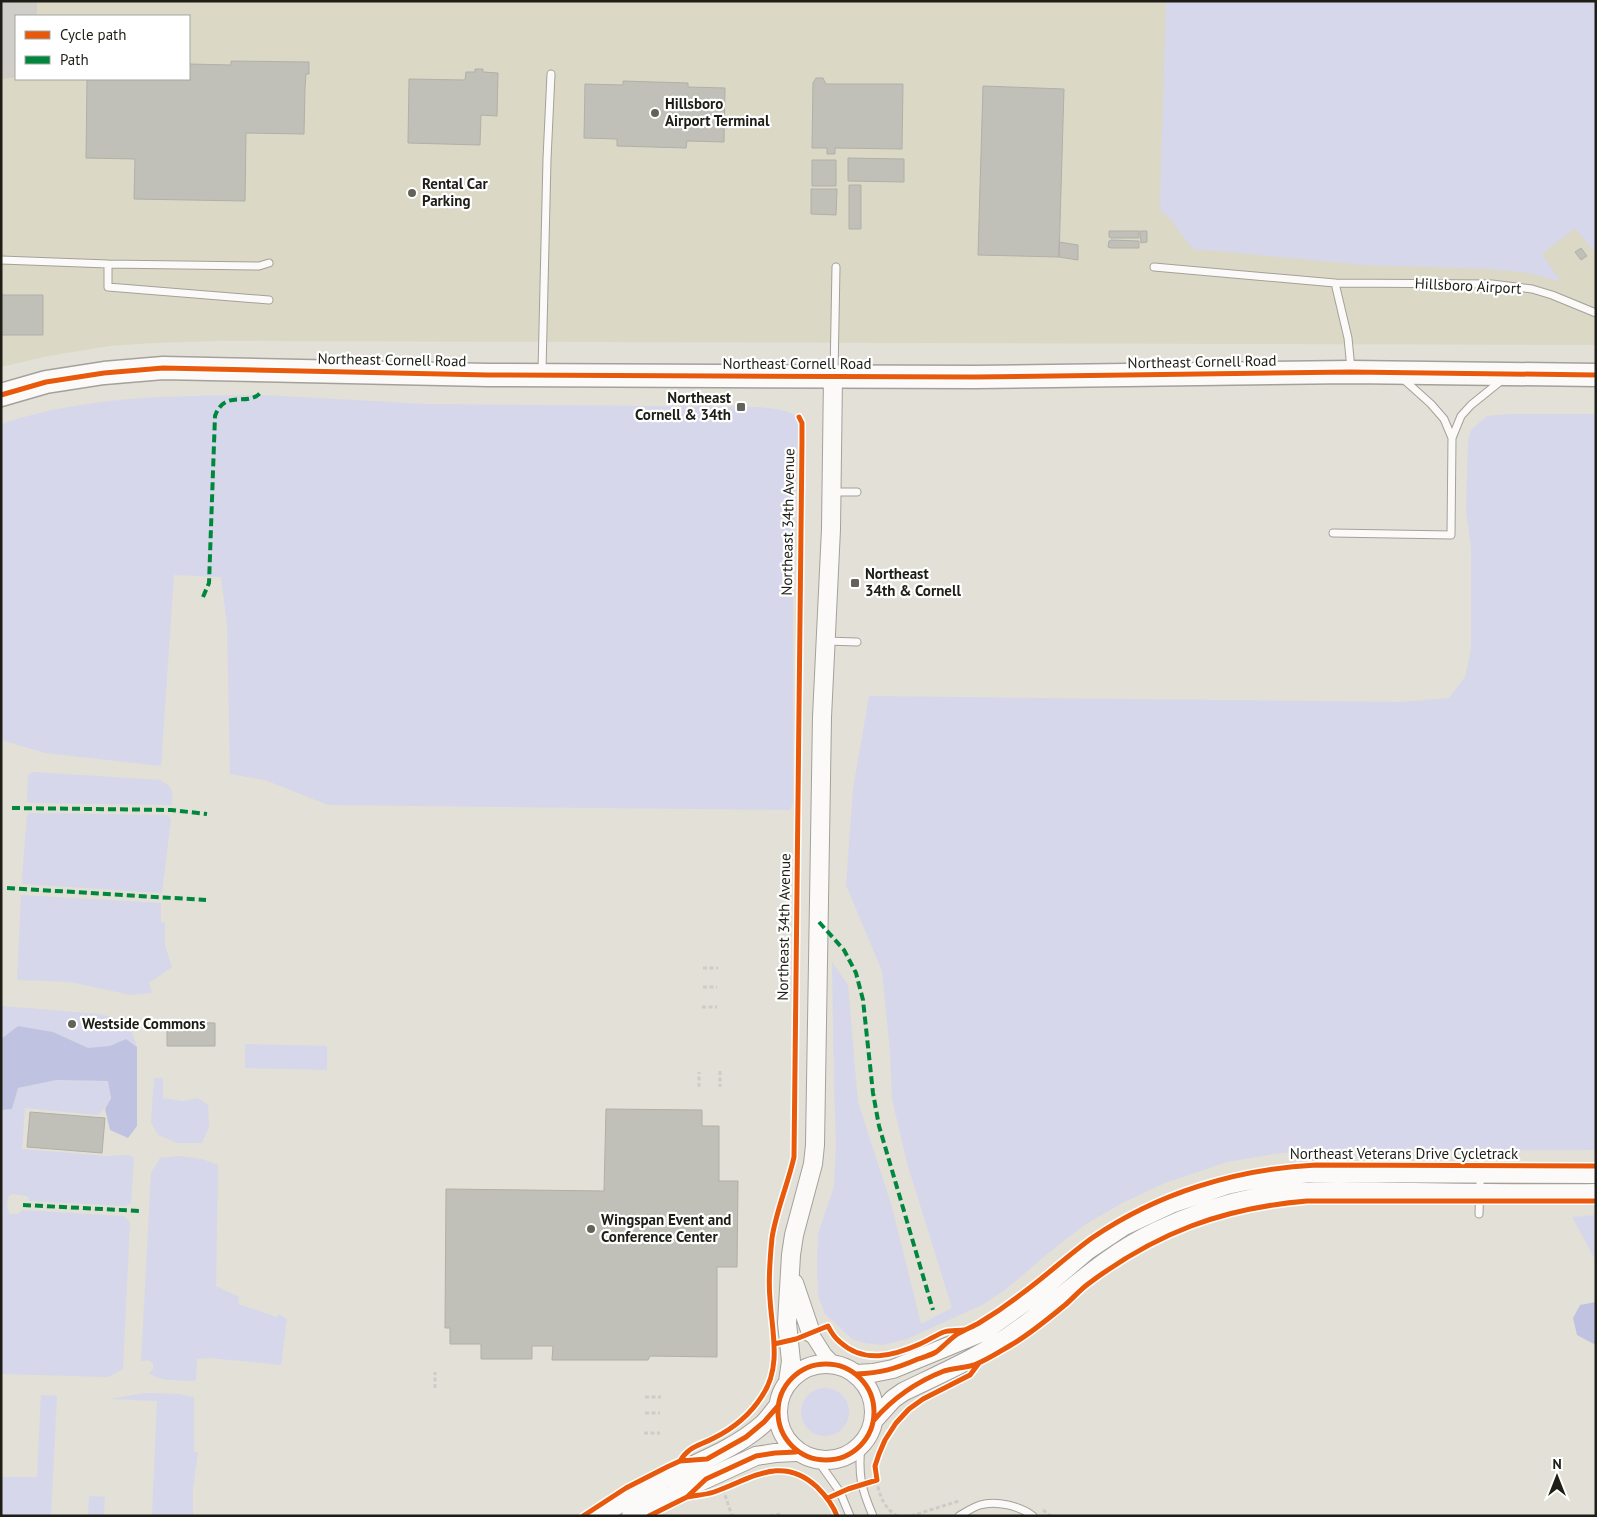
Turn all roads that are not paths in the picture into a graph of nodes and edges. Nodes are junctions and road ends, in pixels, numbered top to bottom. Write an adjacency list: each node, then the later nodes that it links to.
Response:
1 (551, 74): 13 (lane)
2 (1, 260): 4 (lane)
3 (269, 263): 4 (lane)
4 (108, 264): 8 (lane)
5 (836, 267): 15 (lane)
6 (1154, 268): 7 (lane, Hillsboro Airport)
7 (1335, 284): 9 (lane, Hillsboro Airport); 10 (lane)
8 (269, 300)
9 (1596, 313)
10 (1351, 372): 11 (highway, Northeast Cornell Road); 15 (highway, Northeast Cornell Road)
11 (1396, 373): 12 (highway, Northeast Cornell Road); 17 (lane)
12 (1510, 374): 14 (highway, Northeast Cornell Road); 17 (lane)
13 (542, 375): 15 (highway, Northeast Cornell Road); 16 (highway, Northeast Cornell Road)
14 (1596, 375)
15 (834, 377): 18 (street)
16 (1, 395)
17 (1452, 438): 20 (lane)
18 (832, 492): 19 (lane); 21 (street)
19 (857, 492)
20 (1333, 533)
21 (825, 641): 22 (lane); 29 (street)
22 (857, 642)
23 (1481, 1155): 24 (lane)
24 (1480, 1174): 25 (street); 26 (lane); 32 (street)
25 (1596, 1174)
26 (1480, 1193): 27 (street); 28 (lane); 35 (street)
27 (1596, 1193)
28 (1479, 1214)
29 (791, 1273): 30 (street); 33 (street)
30 (811, 1333): 31 (street)
31 (835, 1364): 32 (street); 33 (street)
32 (856, 1374): 35 (street)
33 (788, 1382): 34 (street)
34 (778, 1406): 37 (street); 39 (street)
35 (874, 1420): 36 (street)
36 (862, 1444): 38 (street); 42 (lane)
37 (796, 1452): 38 (street); 40 (street)
38 (818, 1460): 41 (lane)
39 (600, 1516)
40 (631, 1516)
41 (850, 1516)
42 (873, 1516)
43 (959, 1516): 44 (lane)
44 (1033, 1516)

